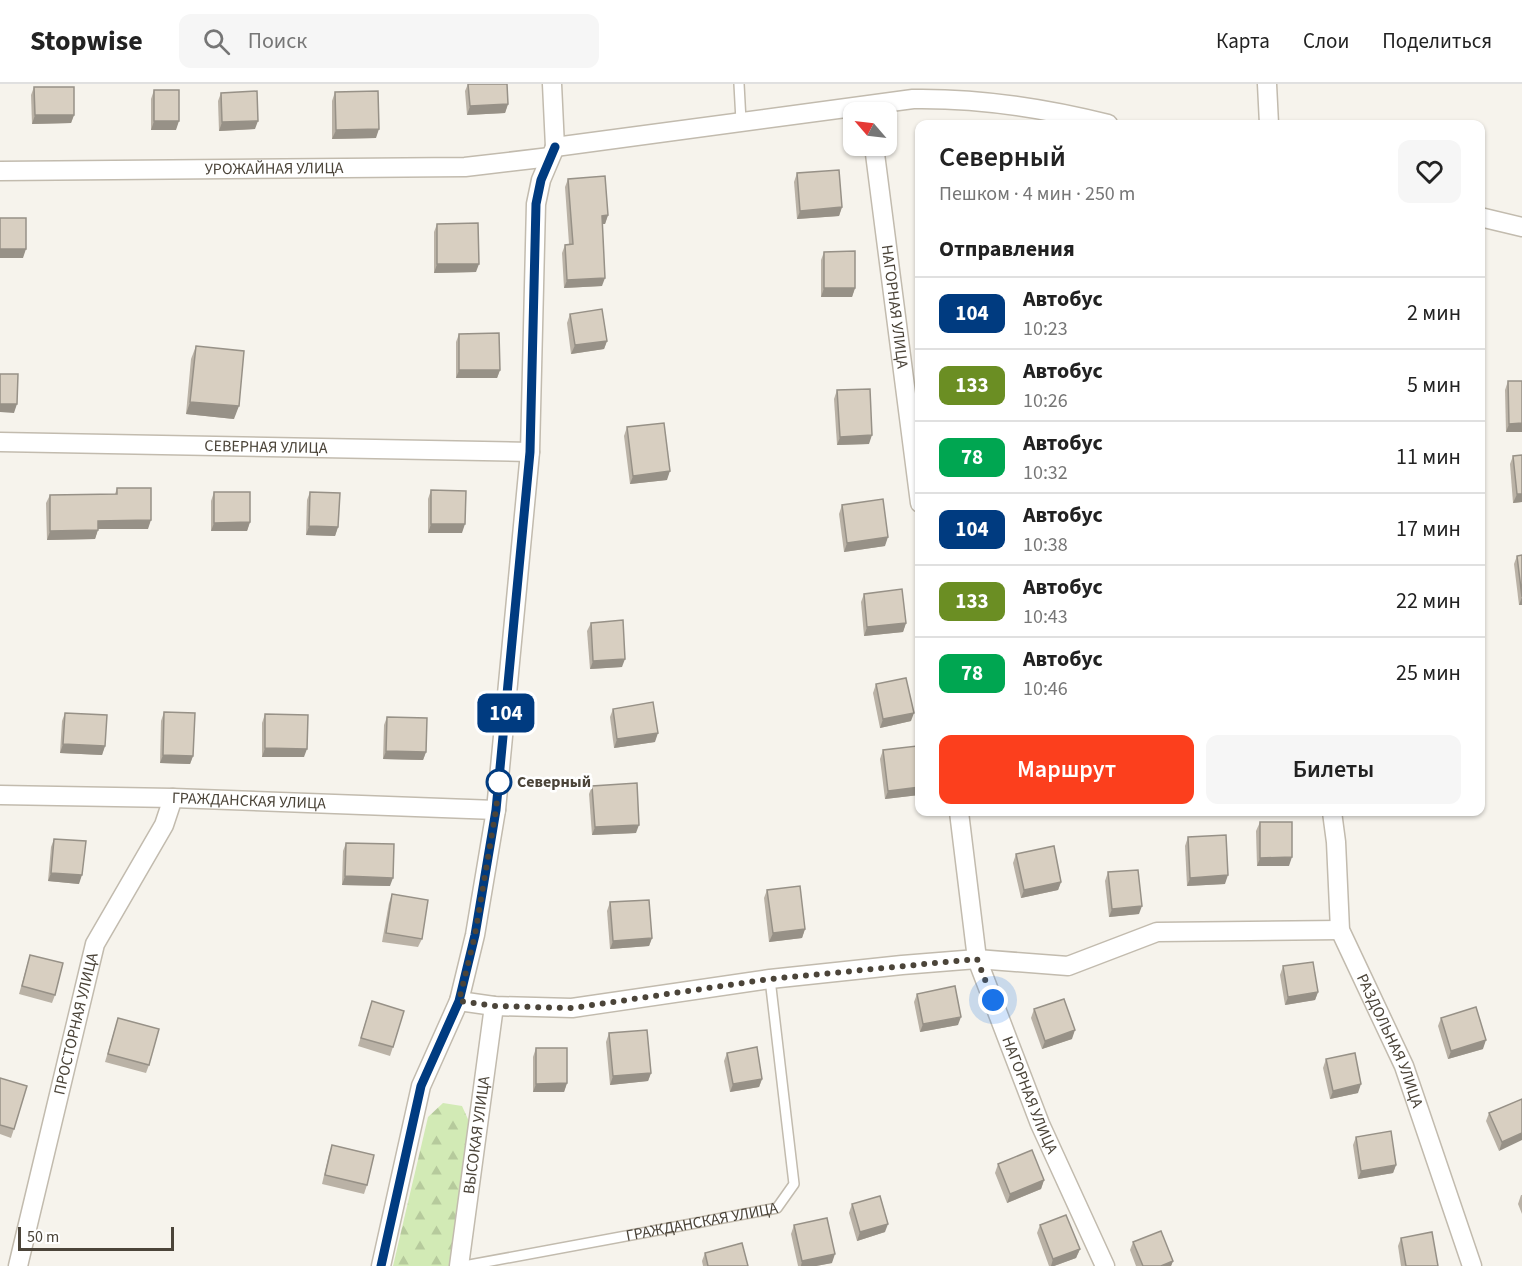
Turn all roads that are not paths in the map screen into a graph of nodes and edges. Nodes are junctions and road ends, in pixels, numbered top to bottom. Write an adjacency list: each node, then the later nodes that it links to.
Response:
1 (552, 84): 9 (street)
2 (739, 84): 8 (lane)
3 (1267, 84): 7 (street)
4 (897, 103): 6 (street, УРОЖАЙНАЯ УЛИЦА)
5 (843, 111): 8 (street, УРОЖАЙНАЯ УЛИЦА)
6 (1088, 120)
7 (1269, 120)
8 (741, 121): 9 (street, УРОЖАЙНАЯ УЛИЦА)
9 (552, 152): 11 (street, УРОЖАЙНАЯ УЛИЦА); 15 (street)
10 (875, 156): 16 (street, НАГОРНАЯ УЛИЦА)
11 (0, 171)
12 (1485, 218): 13 (street)
13 (1522, 226)
14 (0, 442): 15 (street, СЕВЕРНАЯ УЛИЦА)
15 (530, 452): 19 (street)
16 (915, 464)
17 (0, 795): 18 (street, ГРАЖДАНСКАЯ УЛИЦА)
18 (173, 798): 19 (street, ГРАЖДАНСКАЯ УЛИЦА); 27 (street, ПРОСТОРНАЯ УЛИЦА)
19 (496, 810): 25 (street)
20 (959, 816): 23 (street, НАГОРНАЯ УЛИЦА)
21 (1333, 816): 22 (street, РАЗДОЛЬНАЯ УЛИЦА)
22 (1340, 930): 23 (street); 32 (street, РАЗДОЛЬНАЯ УЛИЦА)
23 (977, 959): 24 (street); 31 (street, НАГОРНАЯ УЛИЦА)
24 (770, 979): 26 (street); 30 (lane, ГРАЖДАНСКАЯ УЛИЦА)
25 (459, 1001): 26 (street); 28 (street)
26 (494, 1006): 29 (street, ВЫСОКАЯ УЛИЦА)
27 (18, 1266)
28 (381, 1266)
29 (459, 1266)
30 (464, 1266)
31 (1105, 1266)
32 (1472, 1266)

